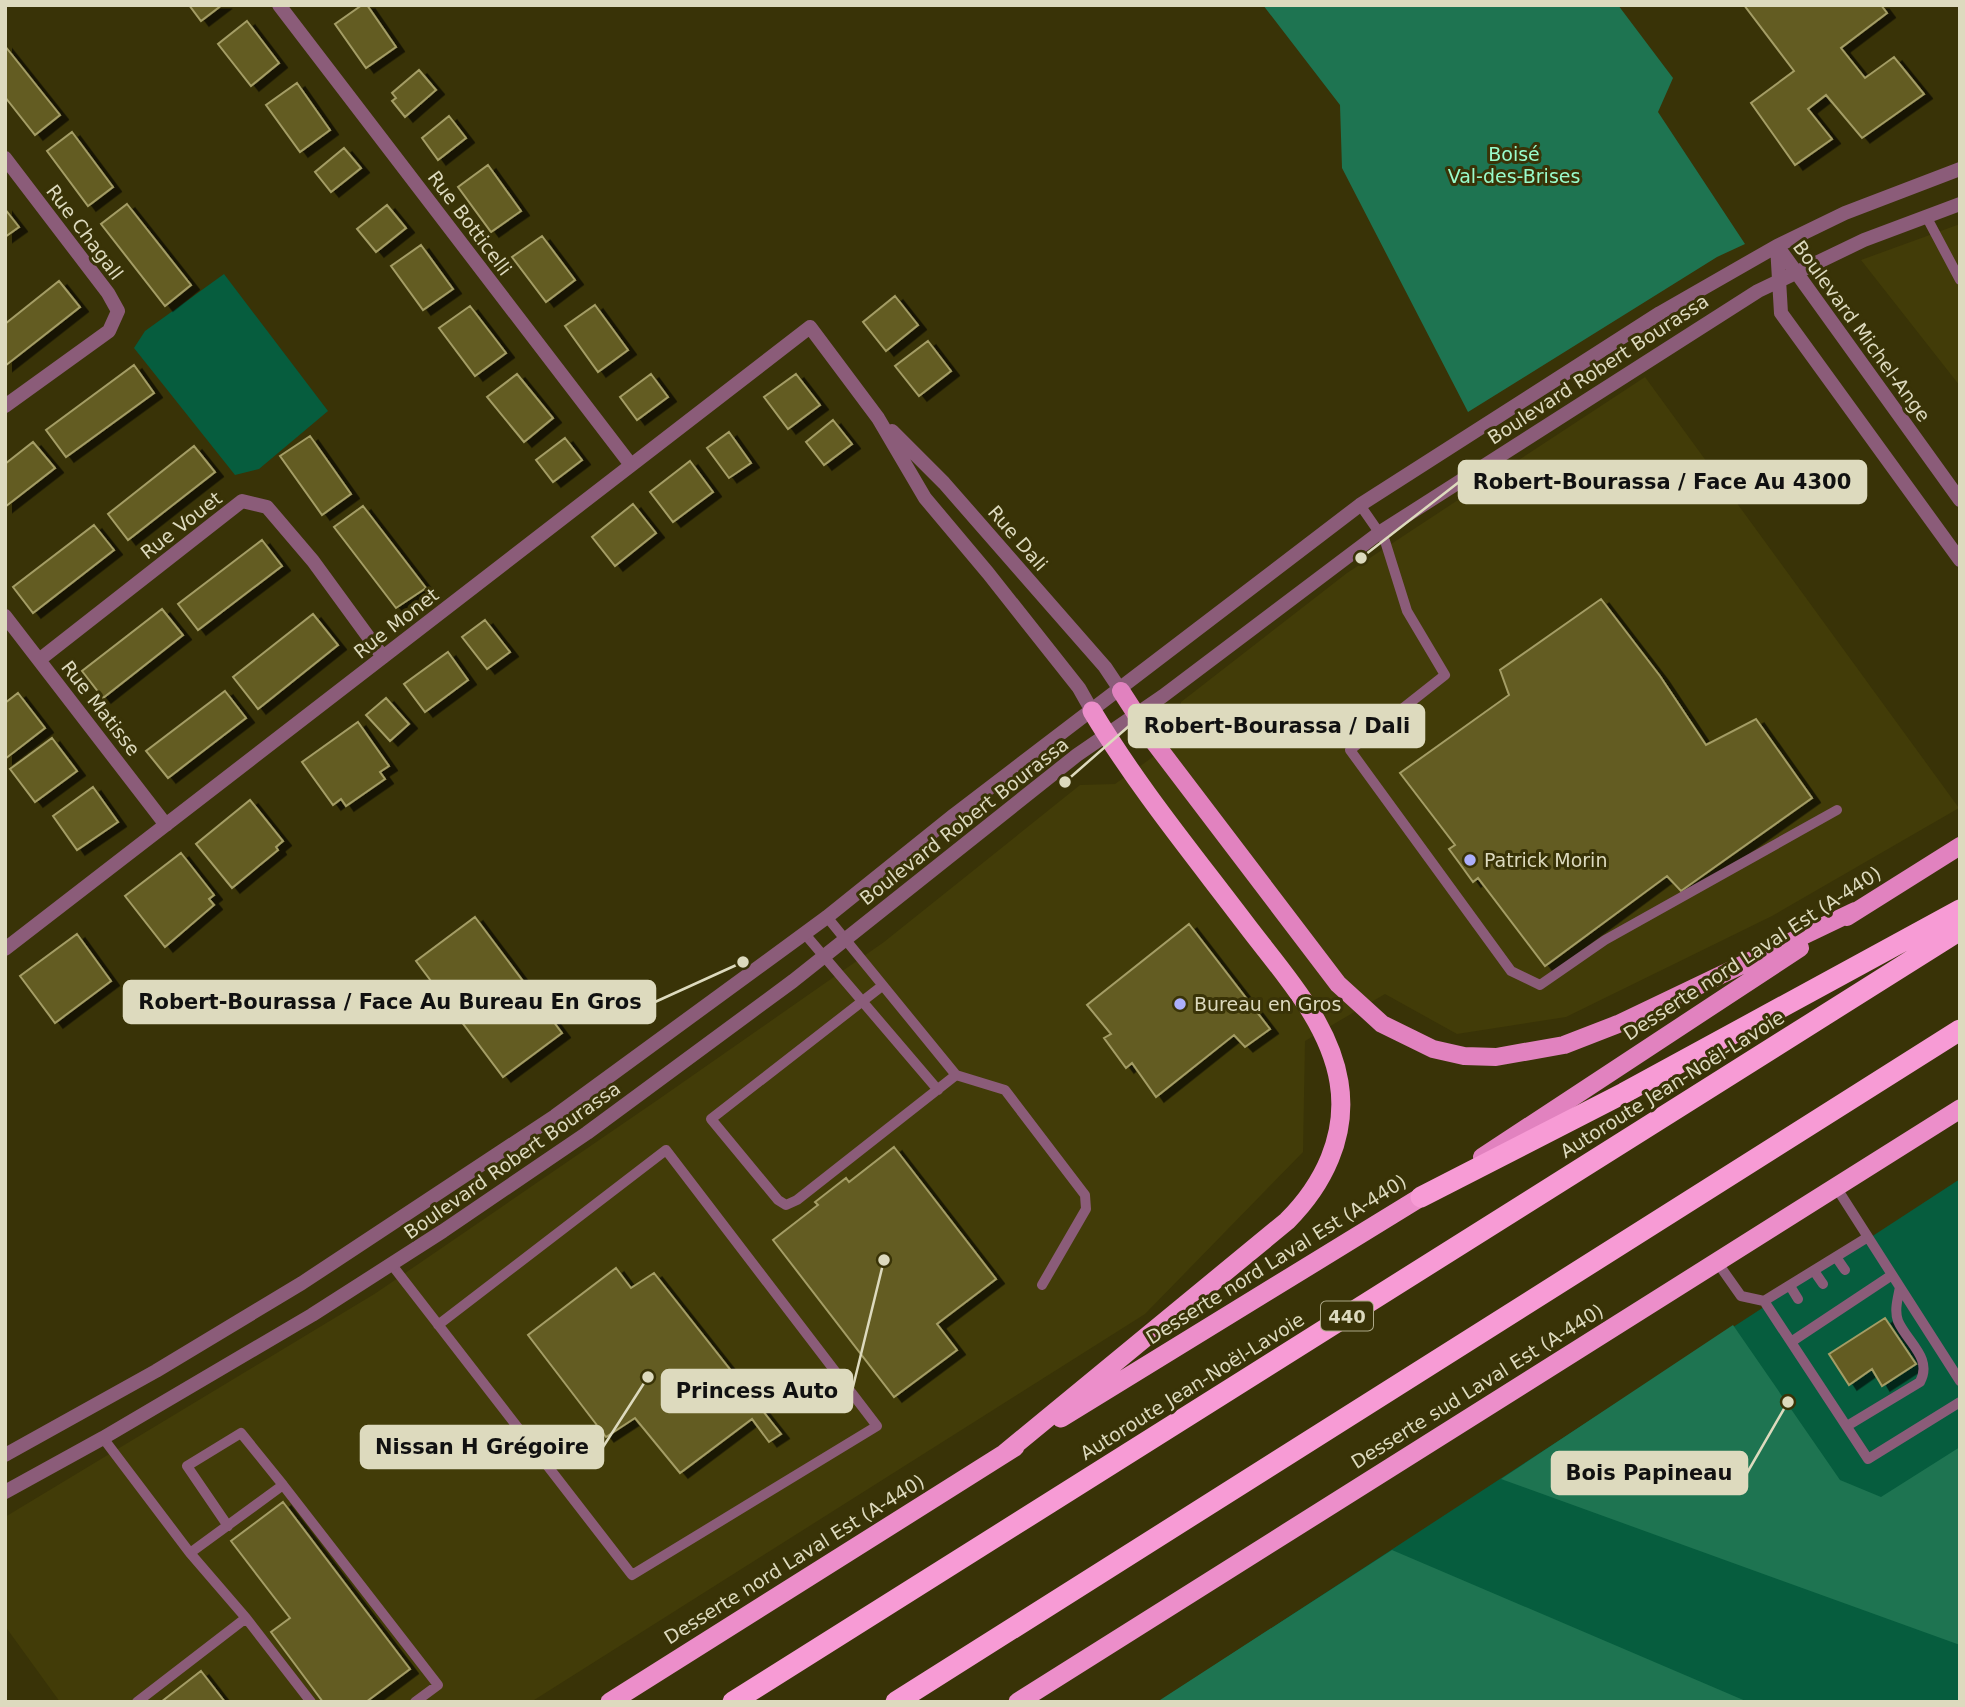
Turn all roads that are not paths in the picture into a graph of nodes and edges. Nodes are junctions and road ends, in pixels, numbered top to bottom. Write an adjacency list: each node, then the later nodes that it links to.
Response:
1 (279, 5): 13 (street, Rue Botticelli)
2 (5, 158): 11 (street, Rue Chagall)
3 (1960, 169): 6 (street, Boulevard Robert Bourassa)
4 (1960, 204): 5 (street, Boulevard Robert Bourassa)
5 (1926, 216): 7 (street, Boulevard Robert Bourassa); 9 (lane)
6 (1777, 246): 7 (street, Boulevard Michel-Ange); 8 (street, Boulevard Michel-Ange); 15 (street, Boulevard Robert Bourassa)
7 (1795, 271): 8 (street, Boulevard Robert Bourassa); 14 (street, Boulevard Michel-Ange)
8 (1779, 279): 16 (street, Boulevard Robert Bourassa); 17 (street, Boulevard Michel-Ange)
9 (1960, 280)
10 (810, 327): 12 (street, Rue Dali); 13 (street, Rue Monet)
11 (5, 406)
12 (878, 418): 21 (street, Rue Dali); 22 (street, Rue Dali)
13 (631, 465): 19 (street, Rue Monet)
14 (1960, 500)
15 (1360, 505): 16 (lane); 21 (street, Boulevard Robert Bourassa)
16 (1379, 533): 23 (street, Boulevard Robert Bourassa); 25 (lane)
17 (1960, 560)
18 (5, 616): 20 (street, Rue Matisse)
19 (383, 657): 20 (street, Rue Vouet); 26 (street, Rue Monet)
20 (39, 660): 26 (street, Rue Matisse)
21 (1121, 691): 22 (street, Boulevard Robert Bourassa); 23 (main road)
22 (1092, 711): 24 (highway); 30 (street, Boulevard Robert Bourassa)
23 (1136, 714): 24 (street, Boulevard Robert Bourassa); 29 (main road)
24 (1107, 734): 33 (street, Boulevard Robert Bourassa); 69 (highway)
25 (1837, 810)
26 (166, 825): 34 (street, Rue Monet)
27 (1960, 846): 29 (main road, Desserte nord Laval Est (A-440))
28 (1960, 910): 43 (highway)
29 (1855, 912): 43 (main road, Desserte nord Laval Est (A-440))
30 (827, 917): 32 (street, Boulevard Robert Bourassa); 33 (lane)
31 (1960, 930): 80 (highway, Autoroute Jean-Noël-Lavoie / 440)
32 (804, 933): 35 (lane); 70 (street, Boulevard Robert Bourassa)
33 (845, 939): 35 (street, Boulevard Robert Bourassa); 36 (lane)
34 (5, 949)
35 (823, 956): 37 (lane); 47 (street, Boulevard Robert Bourassa)
36 (882, 986): 37 (lane); 39 (lane)
37 (863, 1002): 40 (lane); 40 (lane)
38 (1960, 1030): 81 (highway)
39 (956, 1075): 40 (lane); 52 (lane)
40 (938, 1090)
41 (1960, 1109): 42 (highway, Desserte sud Laval Est (A-440))
42 (1836, 1187): 44 (lane); 46 (highway, Desserte sud Laval Est (A-440))
43 (1421, 1197): 69 (highway, Desserte nord Laval Est (A-440))
44 (1868, 1237): 45 (lane); 50 (lane)
45 (1836, 1256): 48 (lane); 49 (lane)
46 (1717, 1262): 59 (lane); 82 (highway, Desserte sud Laval Est (A-440))
47 (392, 1265): 62 (lane); 68 (street, Boulevard Robert Bourassa)
48 (1845, 1270)
49 (1814, 1271): 51 (lane); 53 (lane)
50 (1892, 1275): 55 (lane); 56 (lane)
51 (1823, 1284)
52 (1042, 1285)
53 (1790, 1286): 57 (lane); 59 (lane)
54 (1854, 1286): 56 (lane)
55 (1900, 1287): 65 (lane); 67 (lane)
56 (1861, 1296): 60 (lane)
57 (1798, 1299)
58 (1832, 1299): 60 (lane)
59 (1764, 1301): 64 (lane)
60 (1839, 1310): 63 (lane)
61 (1808, 1315): 63 (lane)
62 (438, 1325): 62 (lane)
63 (1816, 1326): 64 (lane)
64 (1791, 1342): 67 (lane)
65 (1960, 1381)
66 (1960, 1402): 67 (lane)
67 (1847, 1426)
68 (103, 1438): 72 (street, Boulevard Robert Bourassa); 74 (lane)
69 (1005, 1453): 79 (highway, Desserte nord Laval Est (A-440))
70 (5, 1455)
71 (283, 1485): 73 (lane); 73 (lane); 78 (lane)
72 (5, 1492)
73 (228, 1526): 74 (lane)
74 (190, 1553): 75 (lane)
75 (246, 1618): 76 (lane); 77 (lane)
76 (137, 1702)
77 (312, 1702)
78 (415, 1702)
79 (610, 1702)
80 (733, 1702)
81 (896, 1702)
82 (1018, 1702)

